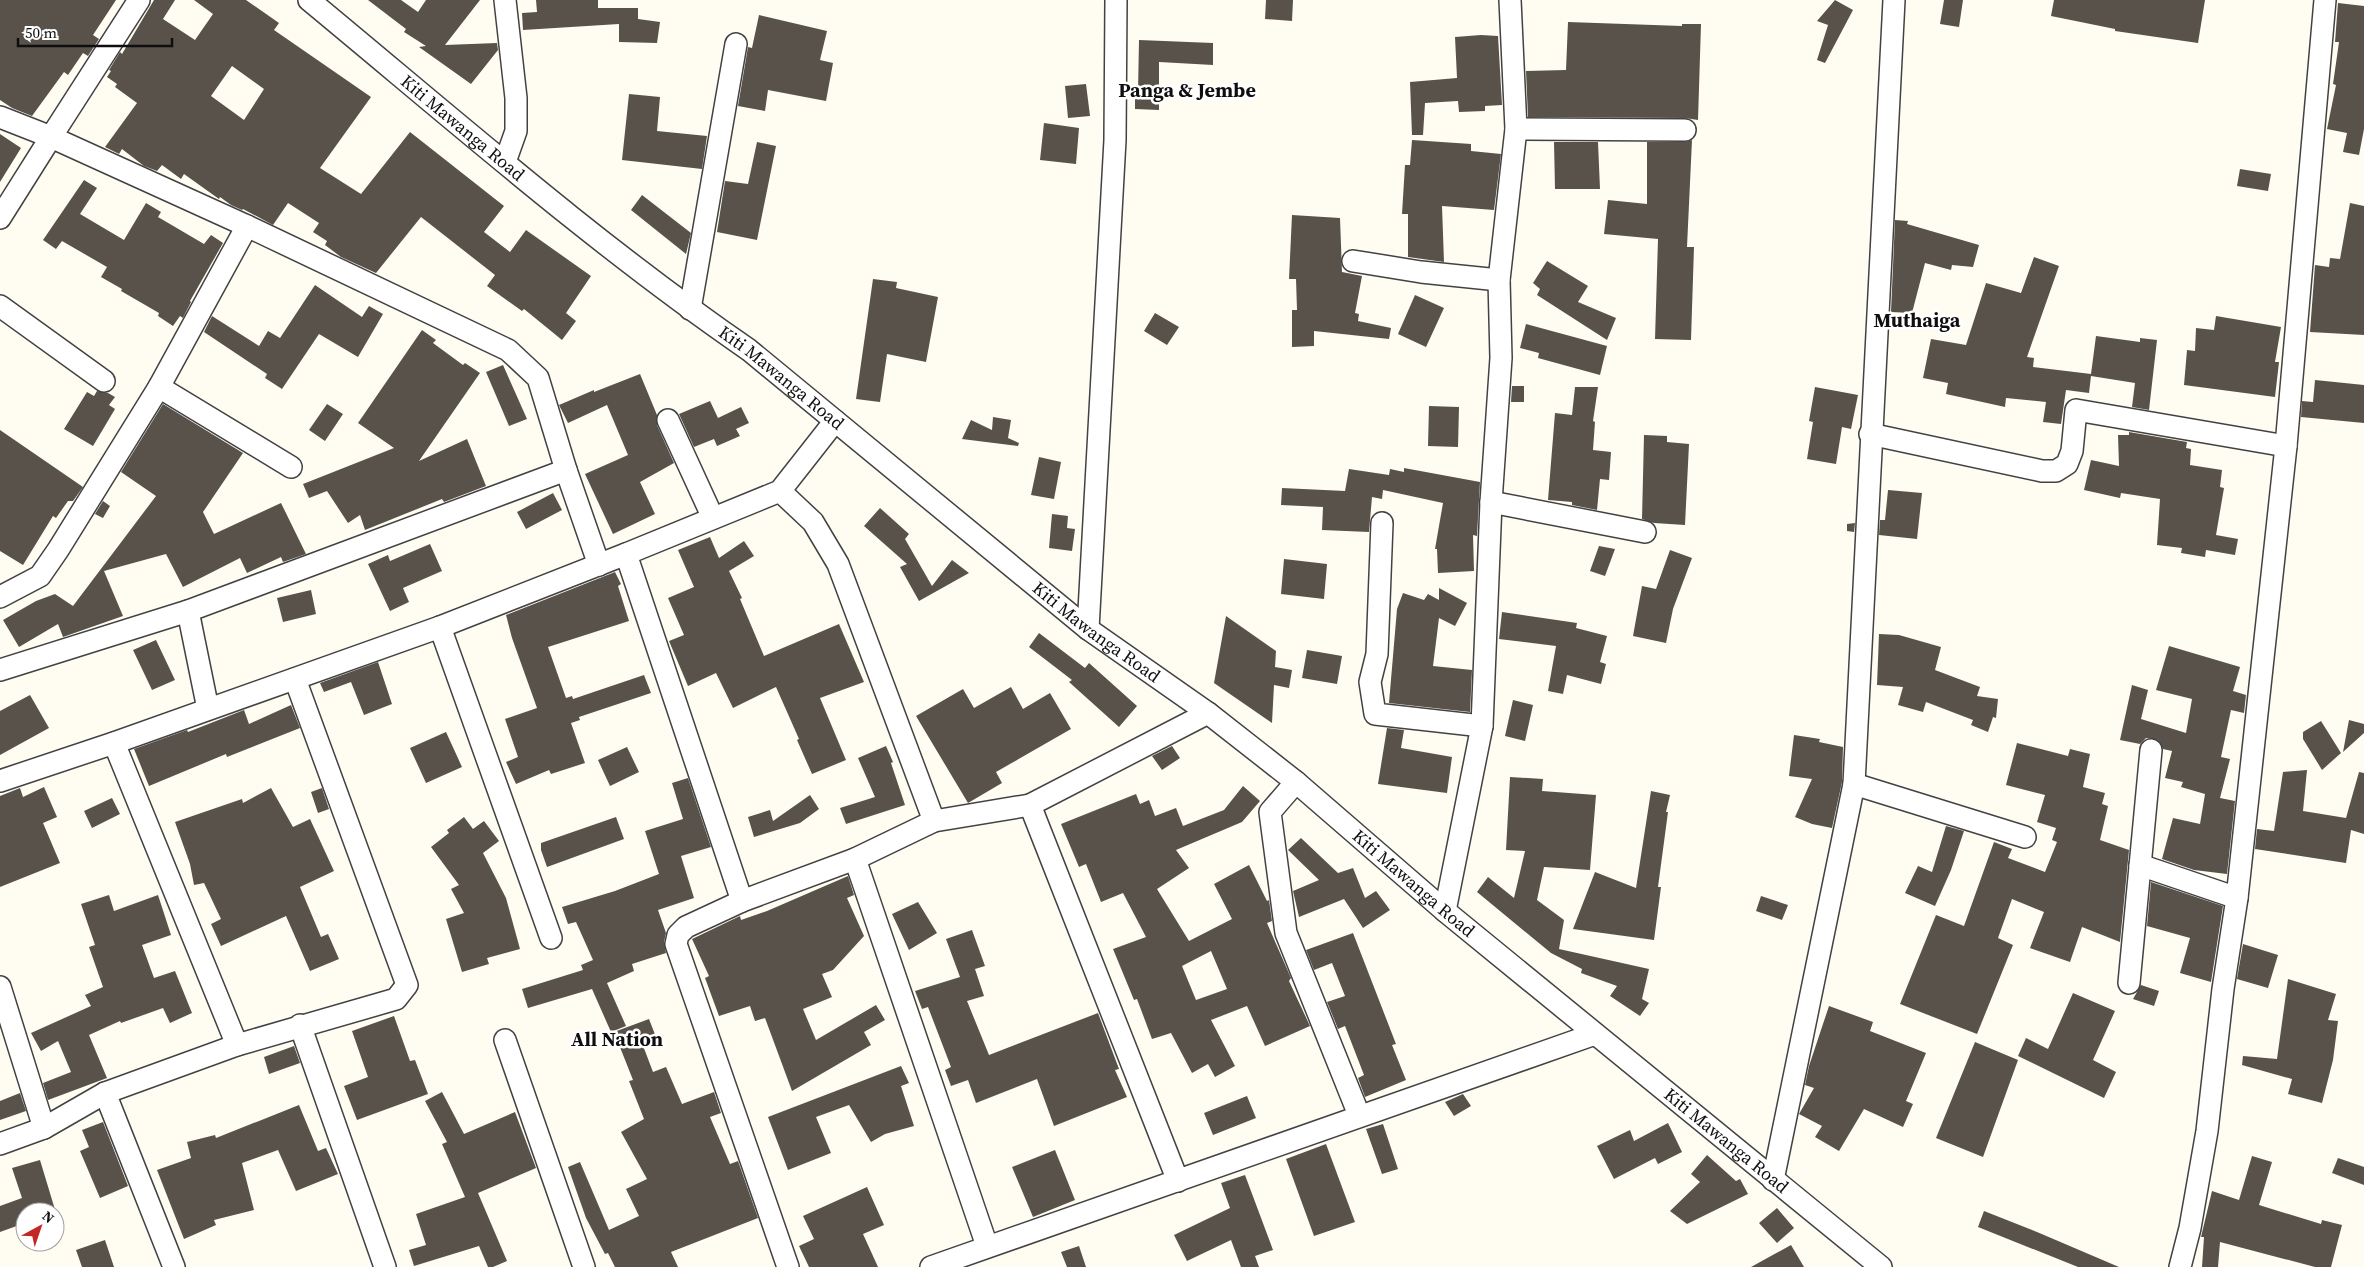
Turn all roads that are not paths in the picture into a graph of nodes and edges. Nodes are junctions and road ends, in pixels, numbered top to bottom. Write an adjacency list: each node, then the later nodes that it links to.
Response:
1 (139, 0): 12 (street)
2 (309, 0): 13 (street, Kiti Mawanga Road)
3 (505, 0): 13 (street)
4 (1116, 0): 38 (street)
5 (1510, 0): 10 (street)
6 (1894, 0): 24 (street)
7 (2325, 0): 25 (street)
8 (736, 44): 19 (street)
9 (0, 117): 12 (street)
10 (1516, 129): 11 (street); 17 (street)
11 (1685, 130)
12 (51, 137): 14 (street); 15 (street)
13 (505, 162): 19 (street, Kiti Mawanga Road)
14 (0, 218)
15 (247, 226): 21 (street); 27 (street)
16 (1353, 261): 17 (street)
17 (1499, 280): 29 (street)
18 (0, 306): 20 (street)
19 (690, 309): 23 (street, Kiti Mawanga Road)
20 (104, 381)
21 (159, 387): 26 (street); 35 (street)
22 (668, 420): 30 (street)
23 (835, 421): 28 (street); 38 (street, Kiti Mawanga Road)
24 (1870, 434): 25 (street); 48 (street)
25 (2286, 446): 54 (street)
26 (291, 467)
27 (566, 470): 34 (street); 36 (street)
28 (780, 491): 30 (street); 50 (street)
29 (1492, 502): 32 (street); 43 (street)
30 (713, 518): 33 (street)
31 (1382, 522): 43 (street)
32 (1645, 532)
33 (626, 554): 34 (street); 55 (street)
34 (599, 565): 37 (street)
35 (0, 597)
36 (188, 611): 39 (street); 41 (street)
37 (440, 627): 40 (street); 57 (street)
38 (1088, 629): 42 (street, Kiti Mawanga Road)
39 (0, 670)
40 (295, 679): 41 (street); 60 (street)
41 (208, 709): 44 (street)
42 (1208, 713): 47 (street, Kiti Mawanga Road); 49 (street)
43 (1482, 726): 56 (street)
44 (114, 743): 46 (street); 63 (street)
45 (2151, 750): 53 (street)
46 (0, 781)
47 (1296, 782): 56 (street, Kiti Mawanga Road); 65 (street)
48 (1854, 784): 51 (street); 68 (street)
49 (1030, 805): 50 (street); 69 (street)
50 (934, 821): 52 (street)
51 (2024, 837)
52 (855, 859): 55 (street); 70 (street)
53 (2140, 865): 54 (street); 58 (street)
54 (2237, 898): 77 (street)
55 (742, 901): 75 (street)
56 (1445, 911): 61 (street, Kiti Mawanga Road)
57 (551, 938)
58 (2129, 983)
59 (0, 988): 66 (street)
60 (300, 1025): 63 (street); 73 (street)
61 (1595, 1034): 65 (street); 68 (street, Kiti Mawanga Road)
62 (505, 1040): 74 (street)
63 (237, 1045): 64 (street)
64 (105, 1093): 66 (street); 72 (street)
65 (1359, 1115): 69 (street)
66 (44, 1128): 67 (street)
67 (0, 1144)
68 (1773, 1180): 71 (street, Kiti Mawanga Road)
69 (1178, 1182): 70 (street)
70 (987, 1246): 76 (street)
71 (1877, 1266)
72 (174, 1267)
73 (385, 1267)
74 (584, 1267)
75 (788, 1267)
76 (932, 1267)
77 (2180, 1267)

